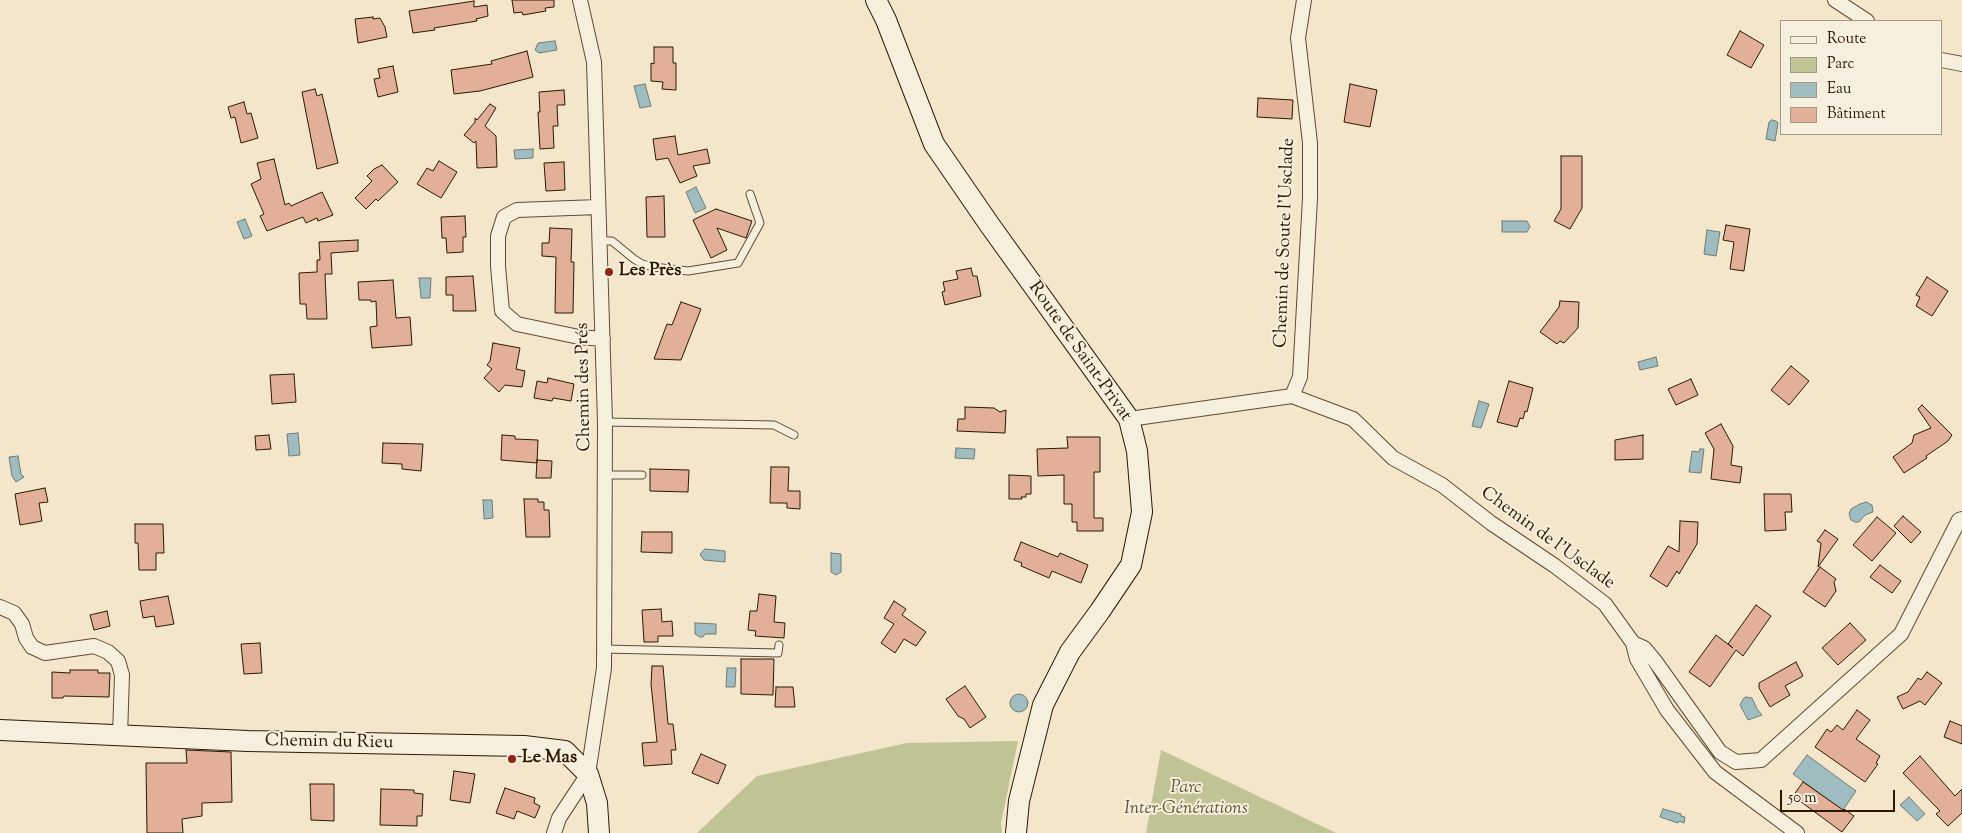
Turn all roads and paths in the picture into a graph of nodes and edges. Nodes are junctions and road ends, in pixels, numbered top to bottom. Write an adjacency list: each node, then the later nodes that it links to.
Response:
1 (580, 0): 9 (street, Chemin des Prés)
2 (876, 0): 13 (street, Route de Saint-Privat)
3 (1304, 0): 12 (street, Chemin de Soute l'Usclade)
4 (1835, 0): 5 (street)
5 (1865, 20)
6 (1942, 60): 7 (street)
7 (1962, 64)
8 (750, 194): 10 (lane)
9 (598, 207): 10 (street, Chemin des Prés); 11 (street)
10 (600, 241): 11 (street, Chemin des Prés)
11 (604, 339): 14 (street, Chemin des Prés)
12 (1292, 396): 13 (street, Chemin de l'Usclade); 20 (street, Chemin de l'Usclade)
13 (1129, 419): 28 (street, Route de Saint-Privat)
14 (605, 422): 15 (lane); 16 (street, Chemin des Prés)
15 (794, 435)
16 (605, 475): 17 (lane); 22 (street, Chemin des Prés)
17 (642, 475)
18 (1962, 519): 20 (street, Chemin de l'Usclade)
19 (0, 607): 24 (street)
20 (1633, 643): 29 (street)
21 (779, 645): 22 (lane)
22 (604, 649): 25 (street, Chemin des Prés)
23 (0, 730): 24 (street, Chemin du Rieu)
24 (120, 736): 25 (street, Chemin du Rieu)
25 (588, 774): 26 (street); 27 (street, Chemin du Rieu)
26 (554, 833)
27 (599, 833)
28 (1016, 833)
29 (1797, 833)

